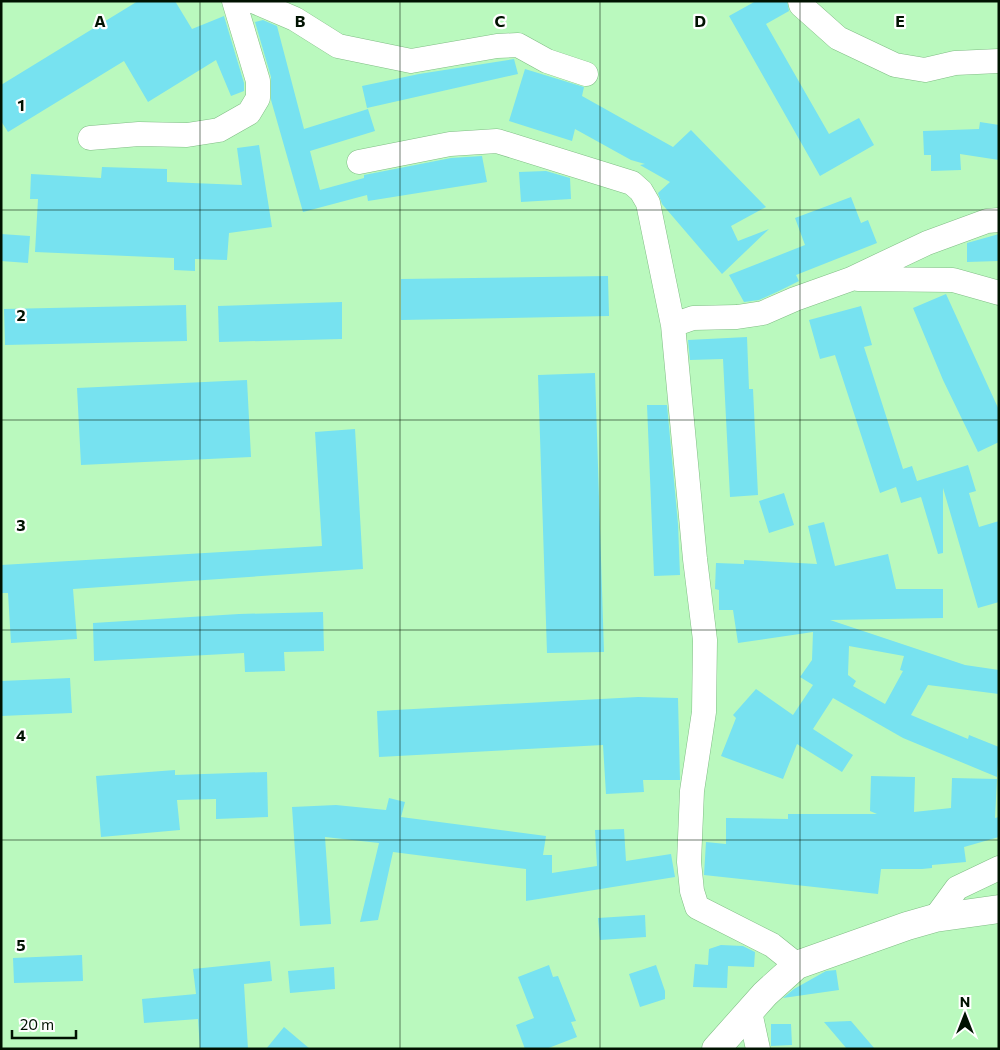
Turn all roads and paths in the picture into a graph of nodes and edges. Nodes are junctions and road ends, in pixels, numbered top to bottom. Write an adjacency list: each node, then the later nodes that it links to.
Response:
1 (234, 1): 6 (street)
2 (253, 1): 5 (street)
3 (800, 1): 4 (street)
4 (999, 61)
5 (586, 74)
6 (90, 138)
7 (359, 162): 11 (street)
8 (999, 220): 9 (street)
9 (851, 279): 10 (street); 11 (street)
10 (999, 294)
11 (674, 325): 15 (street)
12 (999, 868): 14 (street)
13 (999, 909): 14 (street)
14 (936, 918): 15 (street)
15 (797, 965): 16 (street)
16 (750, 1012): 17 (street); 18 (street)
17 (716, 1049)
18 (758, 1049)

